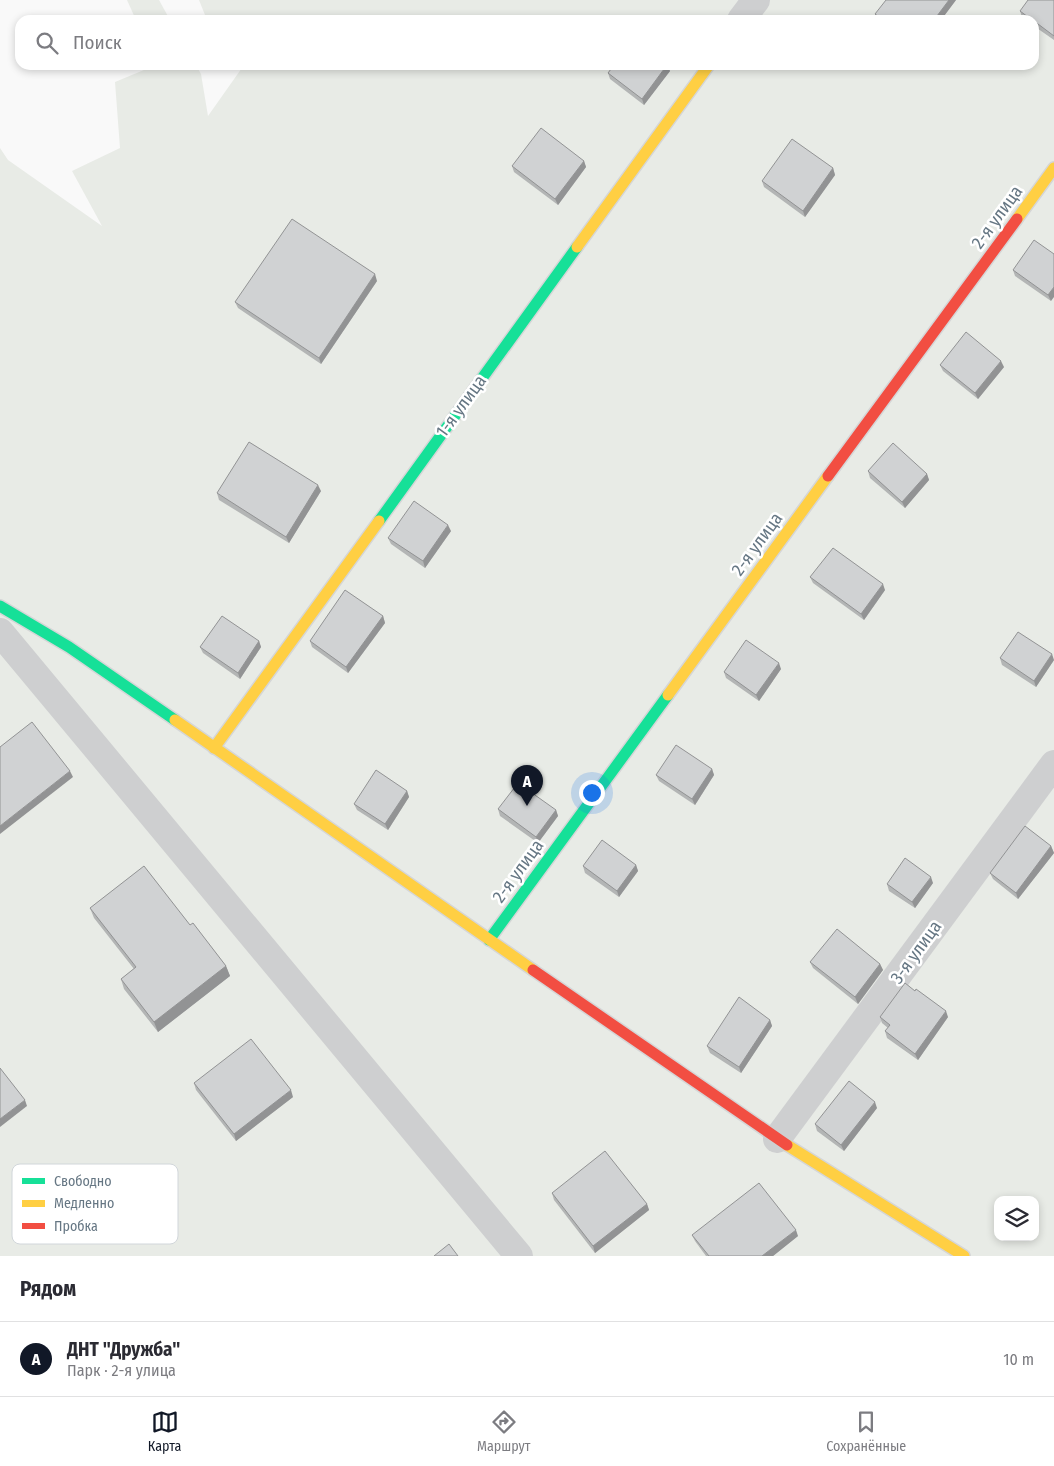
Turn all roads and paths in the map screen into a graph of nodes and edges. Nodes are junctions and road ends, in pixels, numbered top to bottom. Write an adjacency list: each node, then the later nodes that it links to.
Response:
1 (756, 0): 2 (street)
2 (745, 15)
3 (705, 70): 7 (street, 1-я улица)
4 (1054, 168): 9 (street, 2-я улица)
5 (0, 606): 7 (street)
6 (0, 632): 11 (street)
7 (214, 748): 9 (street)
8 (1054, 764): 10 (street, 3-я улица)
9 (489, 940): 10 (street)
10 (777, 1139): 12 (street)
11 (519, 1256)
12 (964, 1256)

